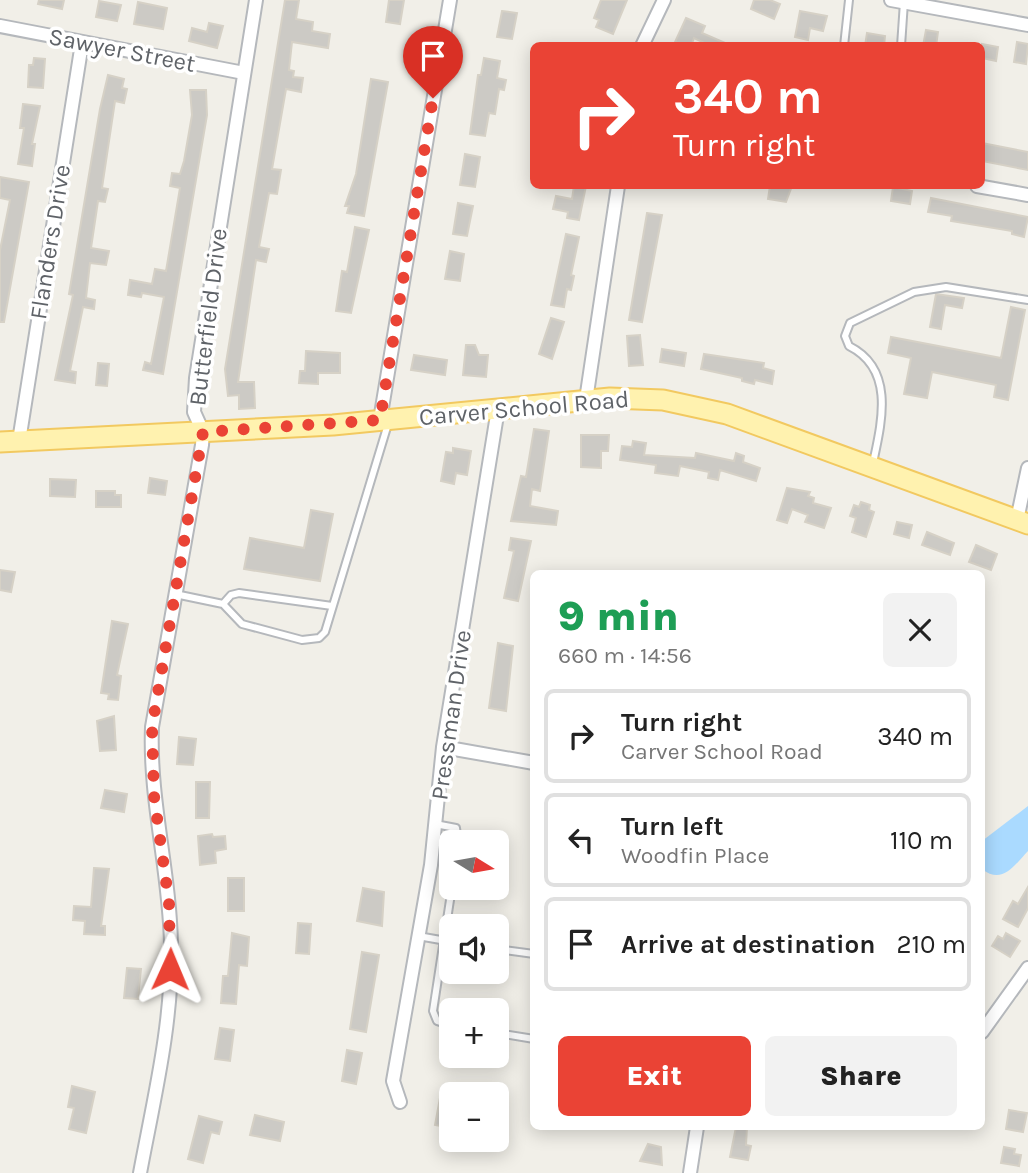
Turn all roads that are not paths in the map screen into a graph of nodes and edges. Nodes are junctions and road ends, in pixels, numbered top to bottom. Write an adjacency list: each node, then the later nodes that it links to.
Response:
1 (257, 0): 12 (street, Butterfield Drive)
2 (450, 0): 19 (street)
3 (664, 0): 8 (street)
4 (849, 0): 9 (lane)
5 (898, 1): 6 (street); 10 (lane)
6 (1028, 25)
7 (0, 26): 11 (street, Sawyer Street)
8 (644, 42)
9 (844, 42)
10 (901, 42)
11 (82, 43): 12 (street, Sawyer Street); 21 (street, Flanders Drive)
12 (244, 73): 20 (street, Butterfield Drive)
13 (985, 187): 15 (street)
14 (618, 189): 17 (street)
15 (1028, 195)
16 (1028, 300): 22 (lane)
17 (586, 401): 18 (main road, Carver School Road); 22 (main road, Carver School Road)
18 (498, 409): 19 (main road, Carver School Road); 28 (street, Pressman Drive)
19 (385, 419): 20 (main road, Carver School Road); 27 (lane)
20 (203, 432): 21 (main road, Carver School Road); 25 (street, Butterfield Drive)
21 (9, 442)
22 (873, 466): 24 (main road, Carver School Road)
23 (1028, 468): 24 (street)
24 (1023, 522)
25 (175, 594): 26 (lane); 44 (street, Butterfield Drive)
26 (223, 604): 27 (lane); 27 (lane)
27 (332, 606)
28 (443, 747): 29 (street); 30 (street, Pressman Drive)
29 (530, 762)
30 (435, 824): 31 (lane); 32 (street, Pressman Drive)
31 (457, 830)
32 (418, 936): 33 (lane); 42 (street, Pressman Drive)
33 (439, 940)
34 (509, 951): 35 (lane)
35 (530, 953)
36 (1028, 968): 39 (street)
37 (439, 983): 38 (lane)
38 (439, 1022)
39 (985, 1028)
40 (509, 1035): 41 (lane)
41 (530, 1038)
42 (400, 1102)
43 (697, 1130): 45 (street)
44 (140, 1173)
45 (690, 1173)

